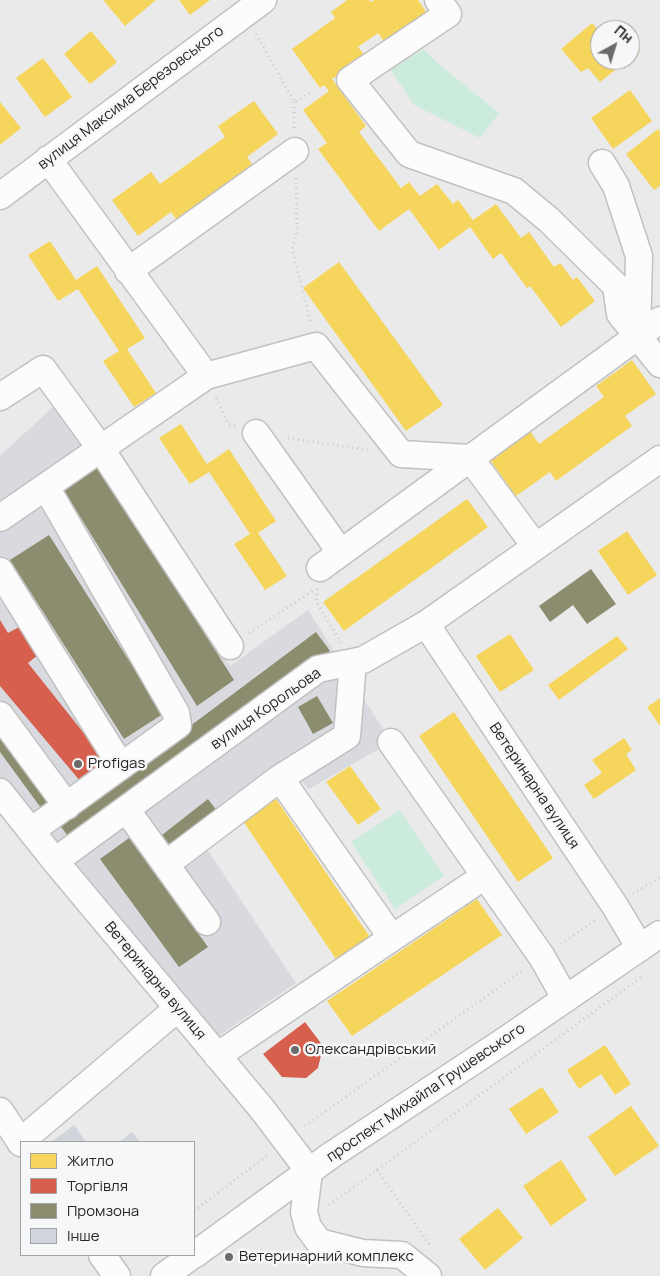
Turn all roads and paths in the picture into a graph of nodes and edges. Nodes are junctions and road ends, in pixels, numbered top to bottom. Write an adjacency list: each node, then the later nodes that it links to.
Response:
1 (438, 0): 11 (street)
2 (254, 7): 4 (path); 6 (street, вулиця Максима Березовського)
3 (313, 91): 4 (path)
4 (294, 102): 5 (path)
5 (295, 151): 9 (street); 12 (path)
6 (48, 159): 8 (street, вулиця Максима Березовського); 9 (street)
7 (602, 163): 11 (street)
8 (0, 196)
9 (128, 271): 14 (street)
10 (660, 320): 11 (street)
11 (637, 336): 13 (street); 19 (street)
12 (316, 346): 14 (street); 18 (street)
13 (660, 364)
14 (206, 376): 16 (path); 17 (street)
15 (0, 397): 17 (street)
16 (256, 433): 18 (path); 24 (street)
17 (101, 449): 21 (street); 27 (street)
18 (401, 454): 19 (street)
19 (470, 458): 23 (street); 24 (street)
20 (660, 459): 23 (street, вулиця Корольова)
21 (46, 486): 22 (street); 31 (street)
22 (0, 518)
23 (535, 546): 26 (street, вулиця Корольова)
24 (326, 570): 27 (path); 28 (path)
25 (0, 572): 31 (street)
26 (426, 624): 28 (street, вулиця Корольова); 41 (street, Ветеринарна вулиця)
27 (230, 646)
28 (353, 662): 32 (street); 35 (street, вулиця Корольова)
29 (0, 715): 34 (street)
30 (391, 742): 39 (street)
31 (121, 766): 34 (street)
32 (280, 778): 38 (street); 43 (street)
33 (0, 792): 36 (street, Ветеринарна вулиця)
34 (67, 806): 36 (street)
35 (126, 809): 37 (street, вулиця Корольова); 38 (street)
36 (31, 831): 37 (street, Ветеринарна вулиця)
37 (55, 861): 48 (street, Ветеринарна вулиця)
38 (166, 864): 42 (street)
39 (485, 876): 43 (street); 45 (street)
40 (660, 877): 41 (path)
41 (615, 906): 44 (street, Ветеринарна вулиця); 45 (path)
42 (207, 922)
43 (392, 938): 49 (street)
44 (650, 941): 47 (street, проспект Михайла Грушевського)
45 (542, 957): 47 (street); 51 (path)
46 (644, 976): 54 (path)
47 (566, 998): 55 (street, проспект Михайла Грушевського)
48 (178, 1008): 49 (street, Ветеринарна вулиця); 53 (street)
49 (217, 1056): 51 (street, Ветеринарна вулиця)
50 (0, 1111): 52 (street)
51 (286, 1140): 55 (street, Ветеринарна вулиця); 56 (path)
52 (20, 1141)
53 (22, 1141)
54 (378, 1170): 57 (path); 58 (path)
55 (309, 1171): 57 (street); 59 (street, проспект Михайла Грушевського)
56 (195, 1209)
57 (306, 1221): 64 (street)
58 (433, 1250)
59 (195, 1254)
60 (103, 1256): 62 (street)
61 (193, 1256): 63 (street, проспект Михайла Грушевського)
62 (117, 1276)
63 (164, 1276)
64 (428, 1276)

